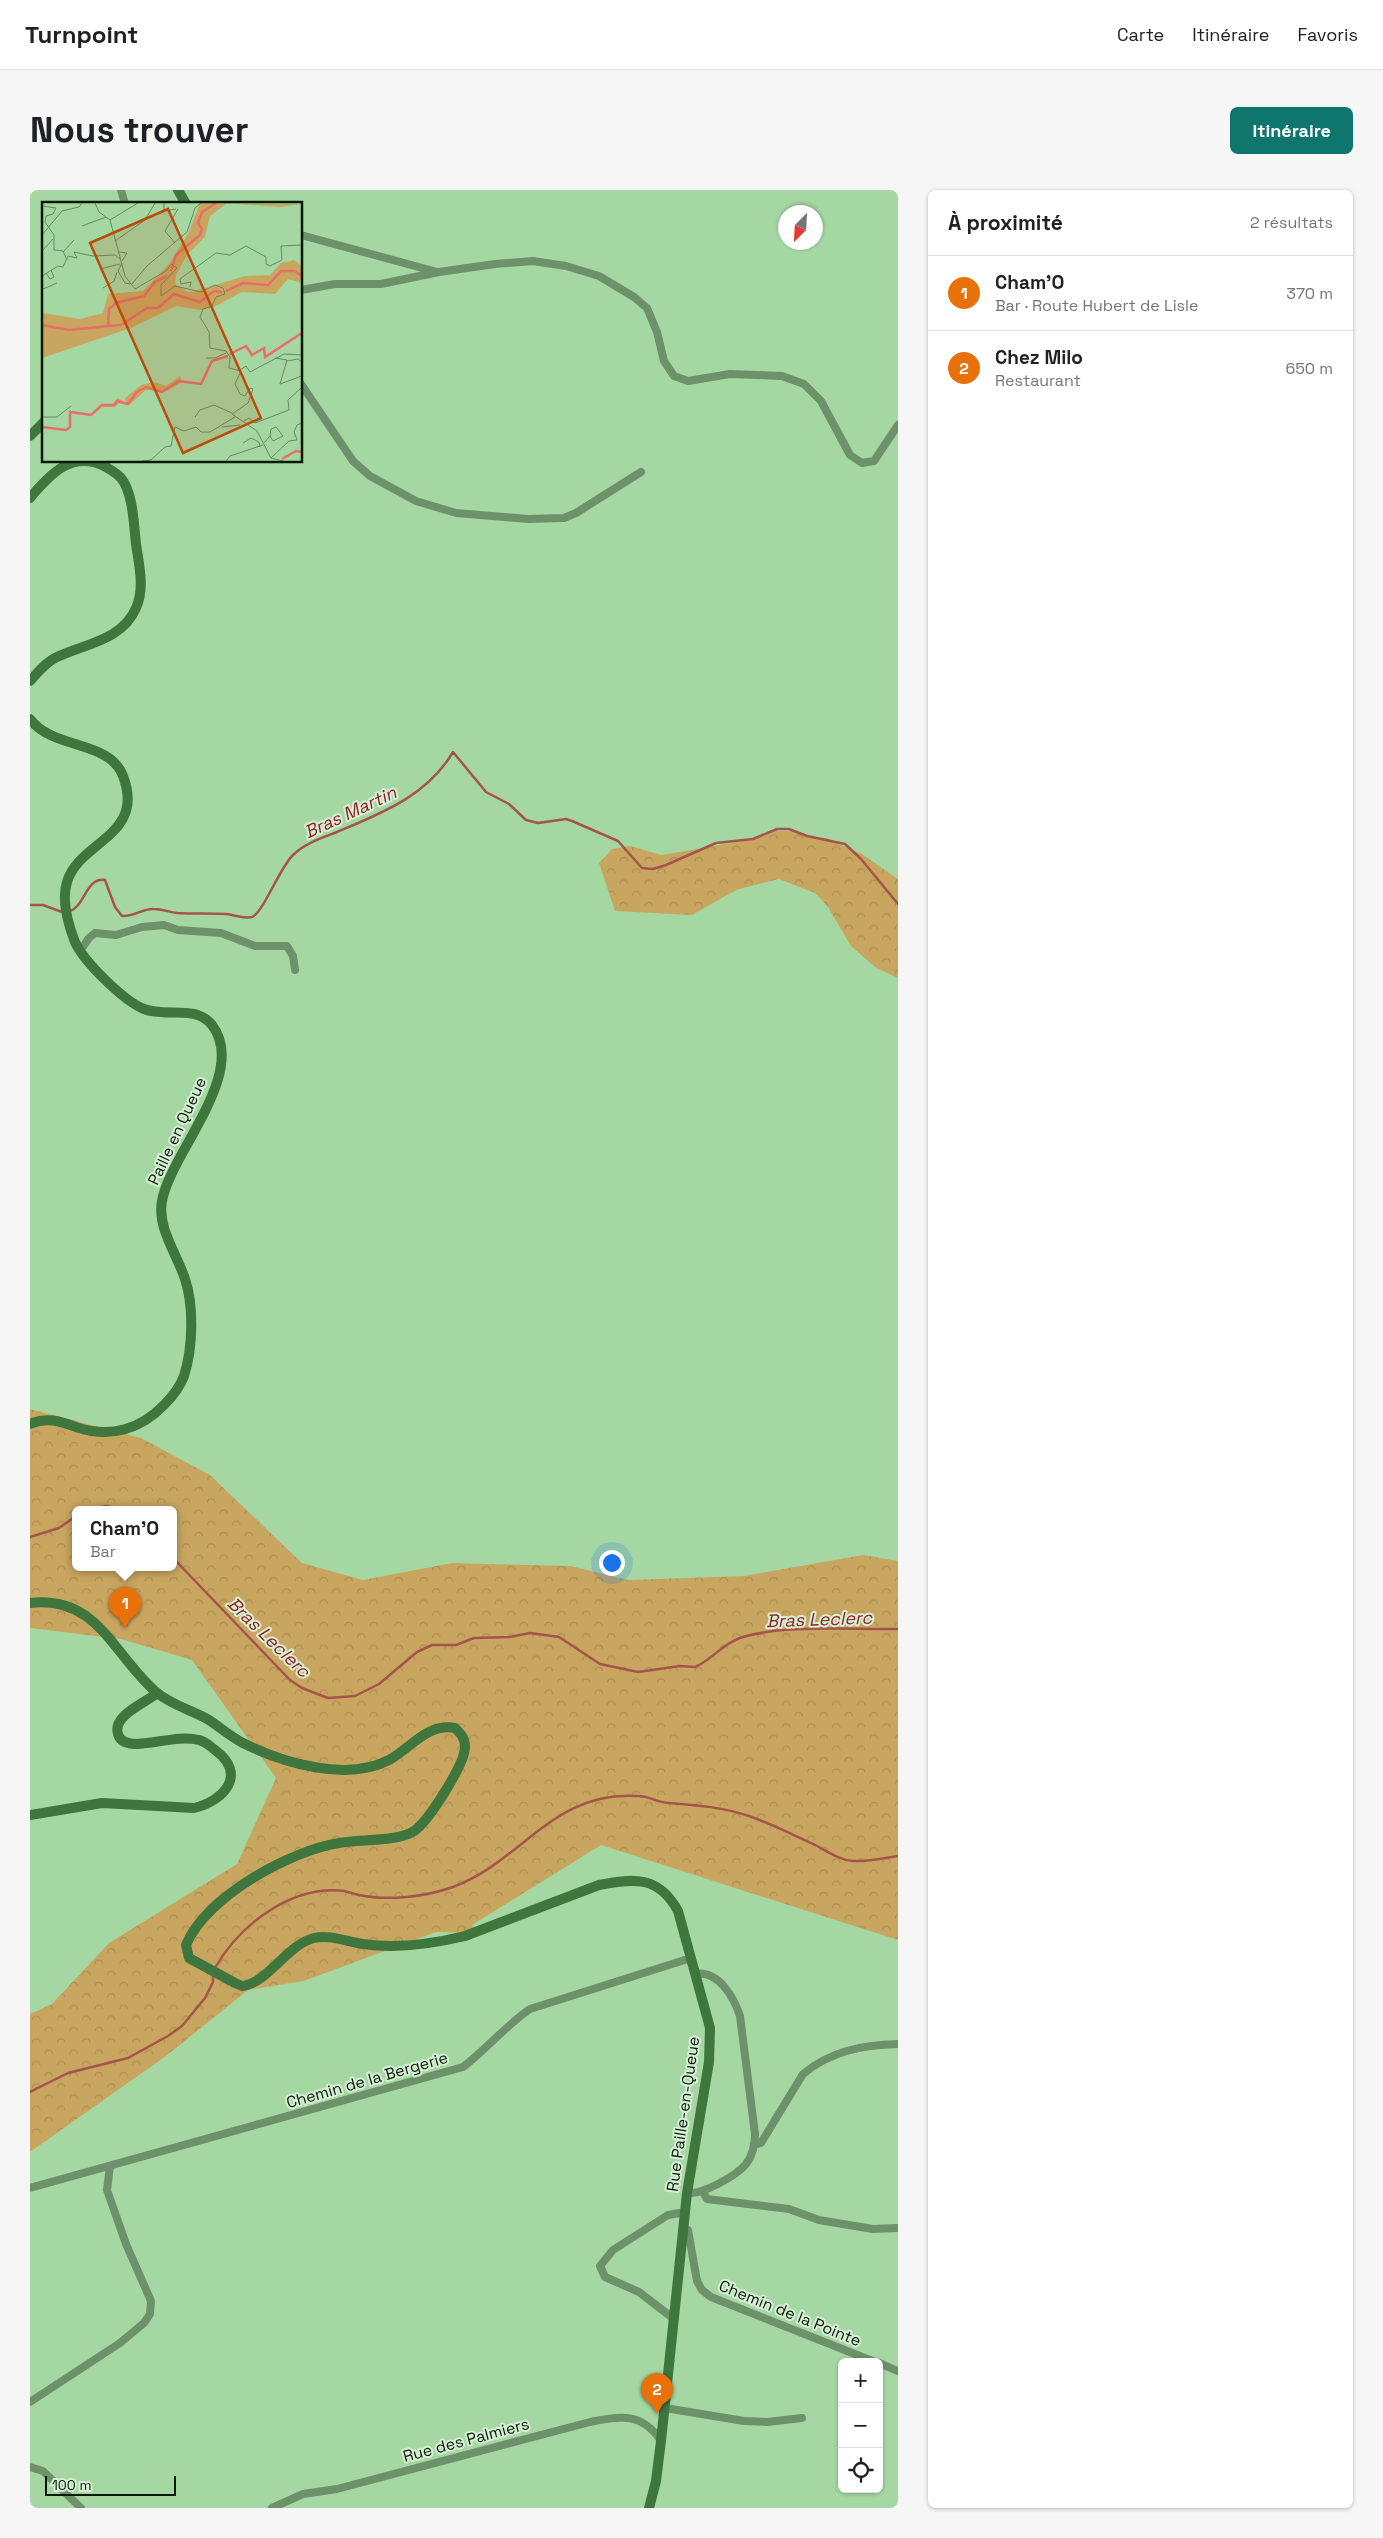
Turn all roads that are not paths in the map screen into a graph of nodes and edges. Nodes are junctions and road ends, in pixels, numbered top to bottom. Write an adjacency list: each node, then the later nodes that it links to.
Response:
1 (178, 190): 2 (main road)
2 (185, 202)
3 (302, 235): 4 (street)
4 (439, 272): 5 (street); 8 (street)
5 (302, 290)
6 (302, 385): 12 (street)
7 (42, 424): 9 (main road)
8 (898, 425)
9 (30, 436)
10 (77, 462): 13 (main road)
11 (96, 462): 14 (main road)
12 (641, 472)
13 (30, 498)
14 (30, 681)
15 (30, 720): 16 (main road, Paille en Queue)
16 (80, 951): 17 (street); 18 (main road, Paille en Queue)
17 (294, 970)
18 (30, 1424)
19 (30, 1603): 20 (main road)
20 (157, 1693): 21 (main road); 22 (main road, Rue Paille-en-Queue)
21 (30, 1816)
22 (691, 1958): 23 (main road, Rue Paille-en-Queue); 26 (street, Chemin de la Bergerie)
23 (696, 1974): 25 (street); 29 (main road, Rue Paille-en-Queue)
24 (898, 2044): 25 (street)
25 (754, 2145): 28 (street)
26 (110, 2166): 27 (street, Chemin de la Bergerie); 37 (street)
27 (30, 2188)
28 (703, 2192): 29 (street); 32 (street)
29 (687, 2193): 30 (main road, Rue Paille-en-Queue)
30 (685, 2212): 31 (main road, Rue Paille-en-Queue); 33 (street)
31 (683, 2228): 33 (main road, Rue Paille-en-Queue); 34 (street, Chemin de la Pointe)
32 (898, 2228)
33 (674, 2319): 38 (main road, Rue Paille-en-Queue)
34 (865, 2358)
35 (883, 2365): 36 (street)
36 (898, 2371)
37 (30, 2402)
38 (665, 2408): 39 (street); 40 (main road, Rue Paille-en-Queue)
39 (802, 2418)
40 (661, 2442): 43 (street, Rue des Palmiers); 44 (main road, Rue Paille-en-Queue)
41 (30, 2467): 42 (street)
42 (81, 2508)
43 (272, 2508)
44 (649, 2508)

